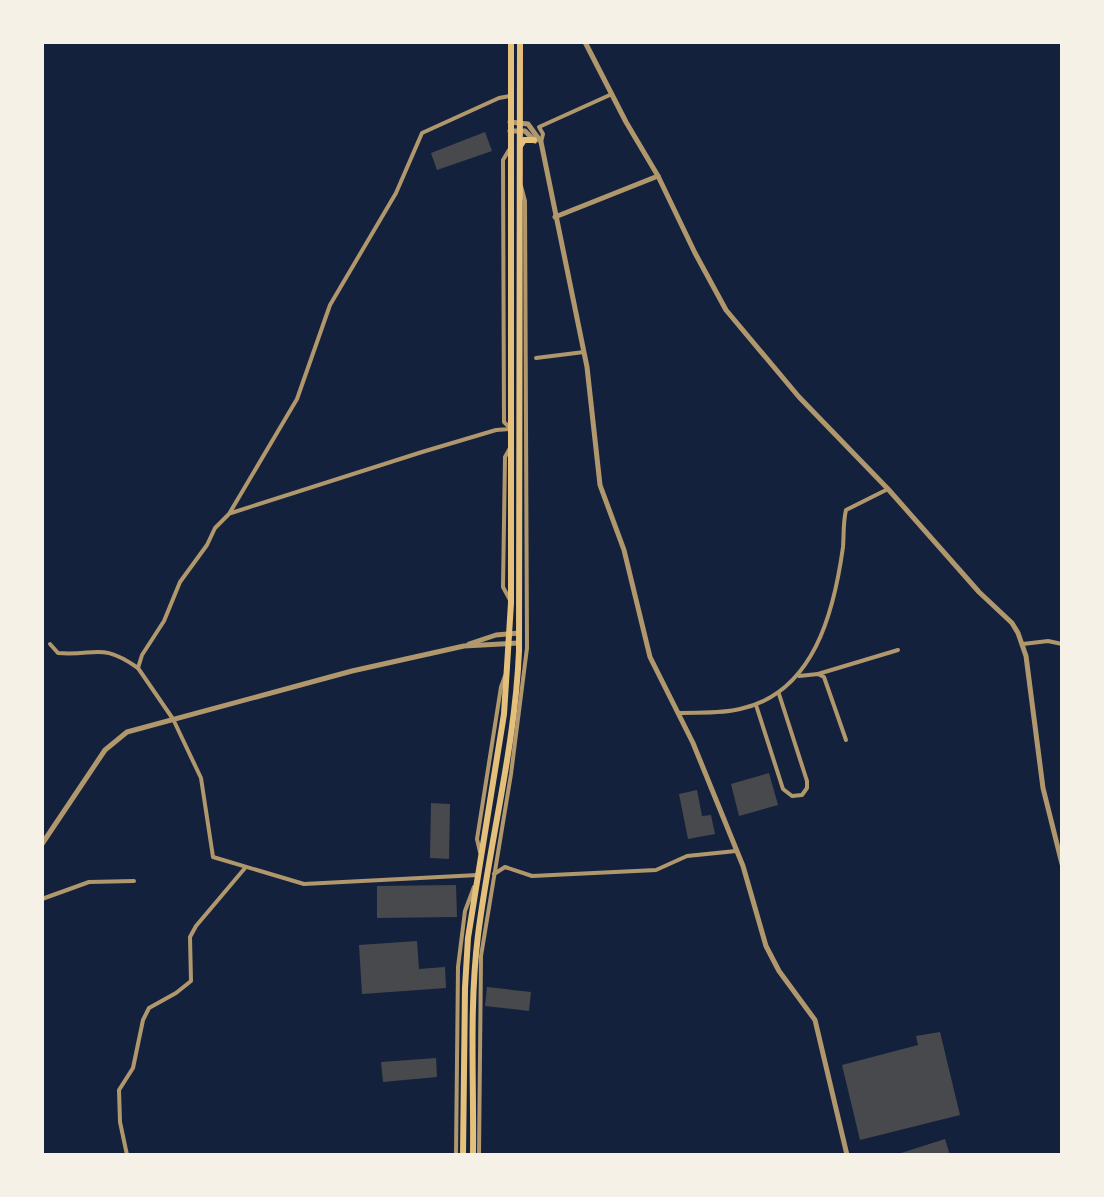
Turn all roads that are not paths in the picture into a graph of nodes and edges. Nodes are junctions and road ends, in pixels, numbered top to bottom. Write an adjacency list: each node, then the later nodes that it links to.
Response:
1 (511, 42): 5 (main road)
2 (520, 42): 6 (main road)
3 (585, 42): 4 (street)
4 (612, 94): 10 (street); 12 (street)
5 (510, 96): 7 (main road); 18 (street)
6 (520, 117): 7 (street); 9 (main road); 10 (street)
7 (510, 122): 8 (main road)
8 (510, 131): 9 (street); 16 (main road)
9 (519, 131): 10 (street); 11 (main road)
10 (539, 143): 11 (main road); 13 (street)
11 (520, 146): 19 (main road)
12 (658, 176): 13 (street); 17 (street)
13 (555, 217): 14 (street)
14 (584, 352): 15 (street); 34 (street)
15 (536, 358)
16 (511, 429): 18 (street); 20 (main road)
17 (888, 489): 25 (street); 31 (street)
18 (229, 514): 29 (street)
19 (523, 572): 21 (main road); 37 (street)
20 (510, 633): 21 (street); 22 (main road); 27 (street)
21 (519, 633): 23 (main road)
22 (509, 643): 23 (street); 27 (street); 43 (main road)
23 (519, 643): 37 (main road)
24 (50, 644): 29 (street)
25 (1023, 644): 26 (street); 40 (street)
26 (1062, 644)
27 (464, 646): 35 (street)
28 (898, 650): 30 (street)
29 (138, 668): 35 (street)
30 (818, 674): 31 (street); 36 (street)
31 (797, 677): 32 (street)
32 (779, 693): 33 (street); 33 (street)
33 (756, 705): 34 (street)
34 (678, 713): 39 (street)
35 (173, 719): 38 (street); 41 (street)
36 (846, 740)
37 (508, 774): 42 (street); 46 (main road)
38 (42, 844)
39 (736, 851): 42 (street); 52 (street)
40 (1062, 864)
41 (246, 867): 43 (street); 48 (street)
42 (494, 874): 46 (street)
43 (478, 875): 47 (main road)
44 (134, 881): 45 (street)
45 (42, 899)
46 (477, 1031): 51 (main road)
47 (461, 1049): 49 (street); 50 (main road)
48 (127, 1155)
49 (456, 1155)
50 (463, 1155)
51 (476, 1155)
52 (847, 1155)

